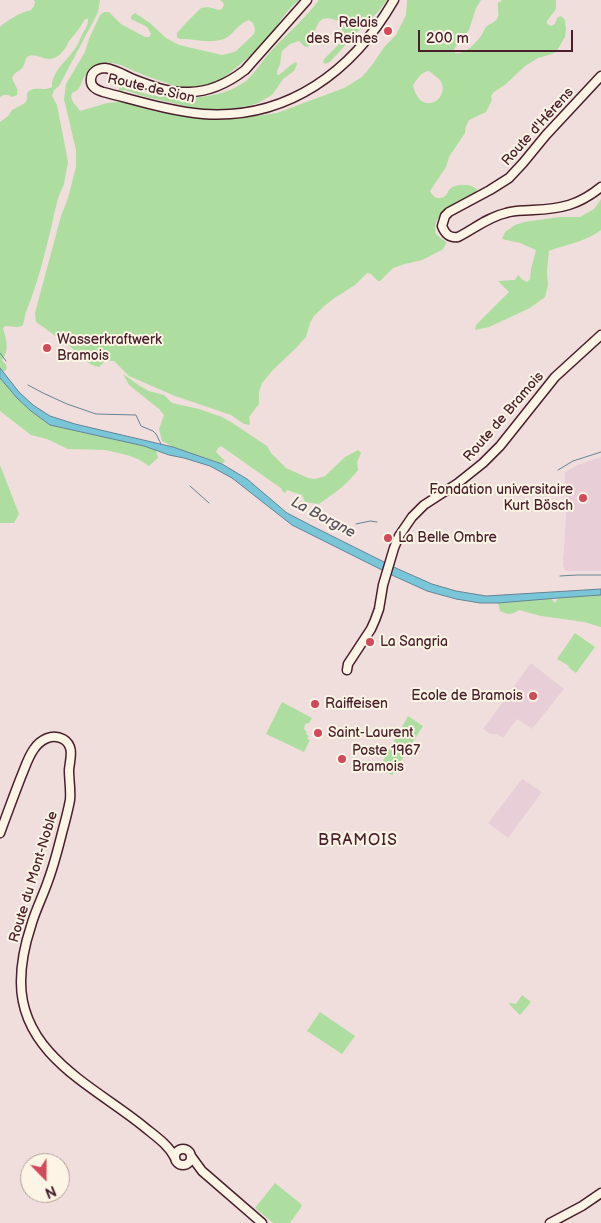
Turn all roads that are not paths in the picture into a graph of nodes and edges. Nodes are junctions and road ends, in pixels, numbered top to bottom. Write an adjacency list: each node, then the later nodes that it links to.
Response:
1 (307, 0): 2 (street, Route de Sion)
2 (394, 0)
3 (601, 76): 4 (street, Route d'Hérens)
4 (601, 187)
5 (601, 334): 6 (street, Route de Bramois)
6 (347, 670)
7 (0, 833): 8 (street, Route du Mont-Noble)
8 (167, 1145): 9 (street, Route du Mont-Noble); 11 (street, Route du Mont-Noble)
9 (180, 1150): 10 (street); 11 (street)
10 (191, 1156): 12 (street); 13 (street)
11 (175, 1158): 12 (street)
12 (185, 1165): 13 (street)
13 (202, 1171): 15 (street)
14 (601, 1193): 16 (street)
15 (262, 1223)
16 (550, 1223)

